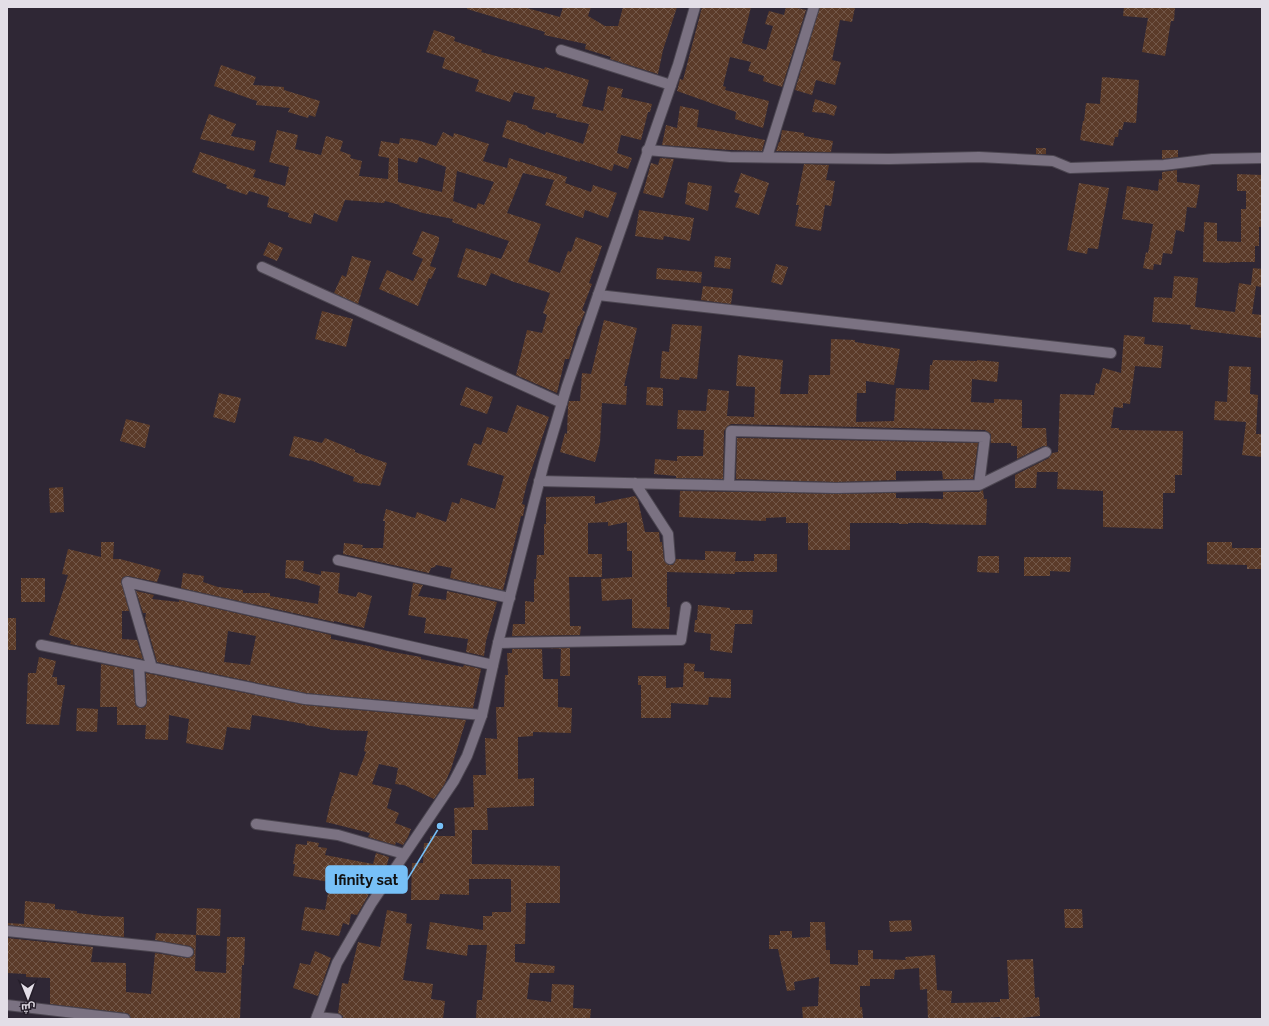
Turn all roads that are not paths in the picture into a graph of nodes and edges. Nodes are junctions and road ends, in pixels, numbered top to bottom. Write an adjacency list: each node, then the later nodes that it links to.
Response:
1 (695, 7): 4 (street)
2 (814, 7): 6 (street)
3 (561, 50): 4 (street)
4 (671, 85): 5 (street)
5 (647, 150): 6 (street); 9 (street)
6 (767, 157): 7 (street)
7 (1262, 158)
8 (262, 267): 11 (street)
9 (598, 295): 10 (street); 11 (street)
10 (1111, 354)
11 (562, 403): 13 (street)
12 (1046, 452): 16 (street)
13 (540, 481): 14 (street); 19 (street)
14 (635, 483): 15 (street); 17 (street)
15 (729, 485): 16 (street); 16 (street)
16 (979, 485)
17 (670, 559)
18 (338, 560): 19 (street)
19 (510, 598): 21 (street)
20 (686, 607): 21 (street)
21 (498, 643): 24 (street)
22 (41, 645): 23 (street)
23 (140, 665): 25 (street); 26 (street)
24 (493, 665): 25 (street); 27 (street)
25 (152, 668): 27 (street)
26 (141, 702)
27 (482, 715): 29 (street)
28 (256, 824): 29 (street)
29 (404, 854): 33 (street)
30 (7, 931): 31 (street)
31 (188, 952)
32 (7, 1005): 34 (street)
33 (316, 1018): 35 (street)
34 (125, 1019)
35 (337, 1019)

